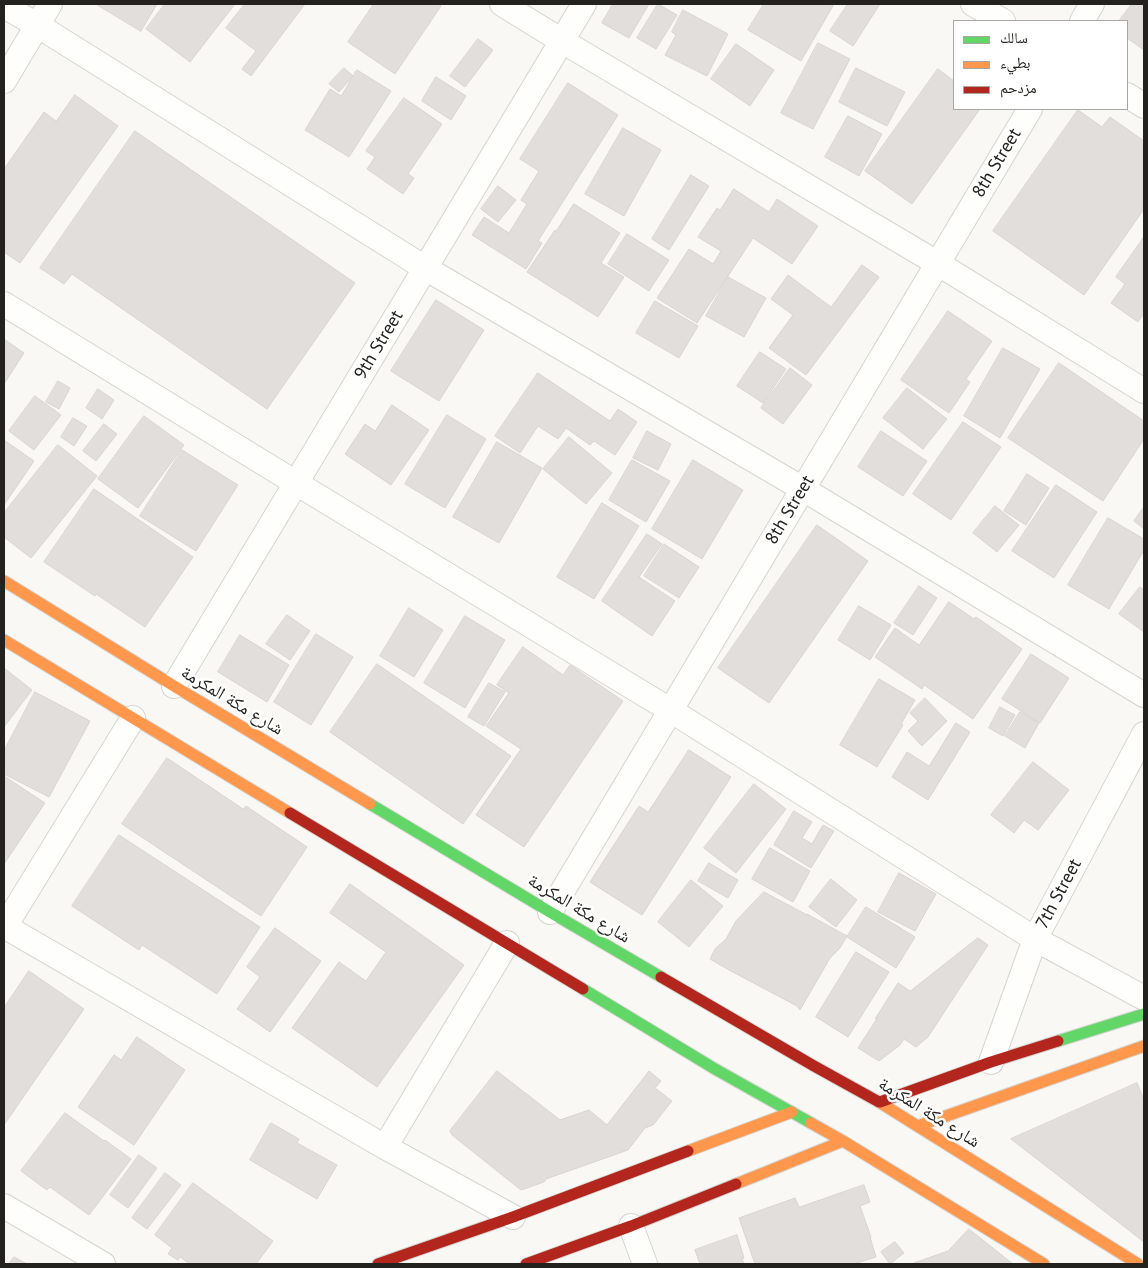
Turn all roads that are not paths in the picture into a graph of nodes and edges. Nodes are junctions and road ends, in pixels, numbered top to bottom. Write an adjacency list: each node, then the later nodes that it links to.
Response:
1 (50, 4): 9 (street)
2 (502, 4): 10 (street)
3 (584, 4): 10 (street, 9th Street)
4 (973, 4): 7 (street)
5 (1092, 4): 8 (street)
6 (4, 6): 9 (street)
7 (1001, 20)
8 (1083, 20)
9 (36, 25): 11 (street); 16 (street)
10 (562, 41): 15 (street); 16 (street, 9th Street)
11 (4, 81)
12 (1128, 96): 13 (street)
13 (1144, 106)
14 (1029, 110): 15 (street, 8th Street)
15 (937, 264): 18 (street); 20 (street, 8th Street)
16 (425, 268): 19 (street, 9th Street); 20 (street)
17 (4, 304): 19 (street)
18 (1144, 391)
19 (296, 483): 23 (street, 9th Street); 25 (street)
20 (803, 489): 24 (street); 25 (street, 8th Street)
21 (4, 581): 23 (main road, شارع مكة المكرمة)
22 (4, 640): 26 (main road)
23 (174, 686): 28 (main road, شارع مكة المكرمة)
24 (1144, 694)
25 (670, 710): 28 (street, 8th Street); 30 (street)
26 (133, 718): 29 (street); 31 (main road)
27 (1144, 734): 30 (street, 7th Street)
28 (550, 912): 36 (main road, شارع مكة المكرمة)
29 (4, 927): 40 (street)
30 (1035, 939): 32 (street); 35 (street, 7th Street)
31 (507, 943): 37 (main road); 40 (street)
32 (1144, 998)
33 (1144, 1014): 35 (main road)
34 (1144, 1046): 38 (main road)
35 (991, 1062): 36 (main road)
36 (880, 1102): 38 (main road, شارع مكة المكرمة)
37 (792, 1112): 39 (main road); 42 (main road)
38 (918, 1126): 49 (main road, شارع مكة المكرمة)
39 (843, 1141): 43 (main road); 48 (main road)
40 (384, 1147): 42 (street)
41 (4, 1206): 44 (street)
42 (513, 1217): 45 (main road)
43 (632, 1226): 46 (main road); 47 (street)
44 (102, 1264)
45 (378, 1264)
46 (526, 1264)
47 (645, 1264)
48 (1044, 1264)
49 (1138, 1264)

